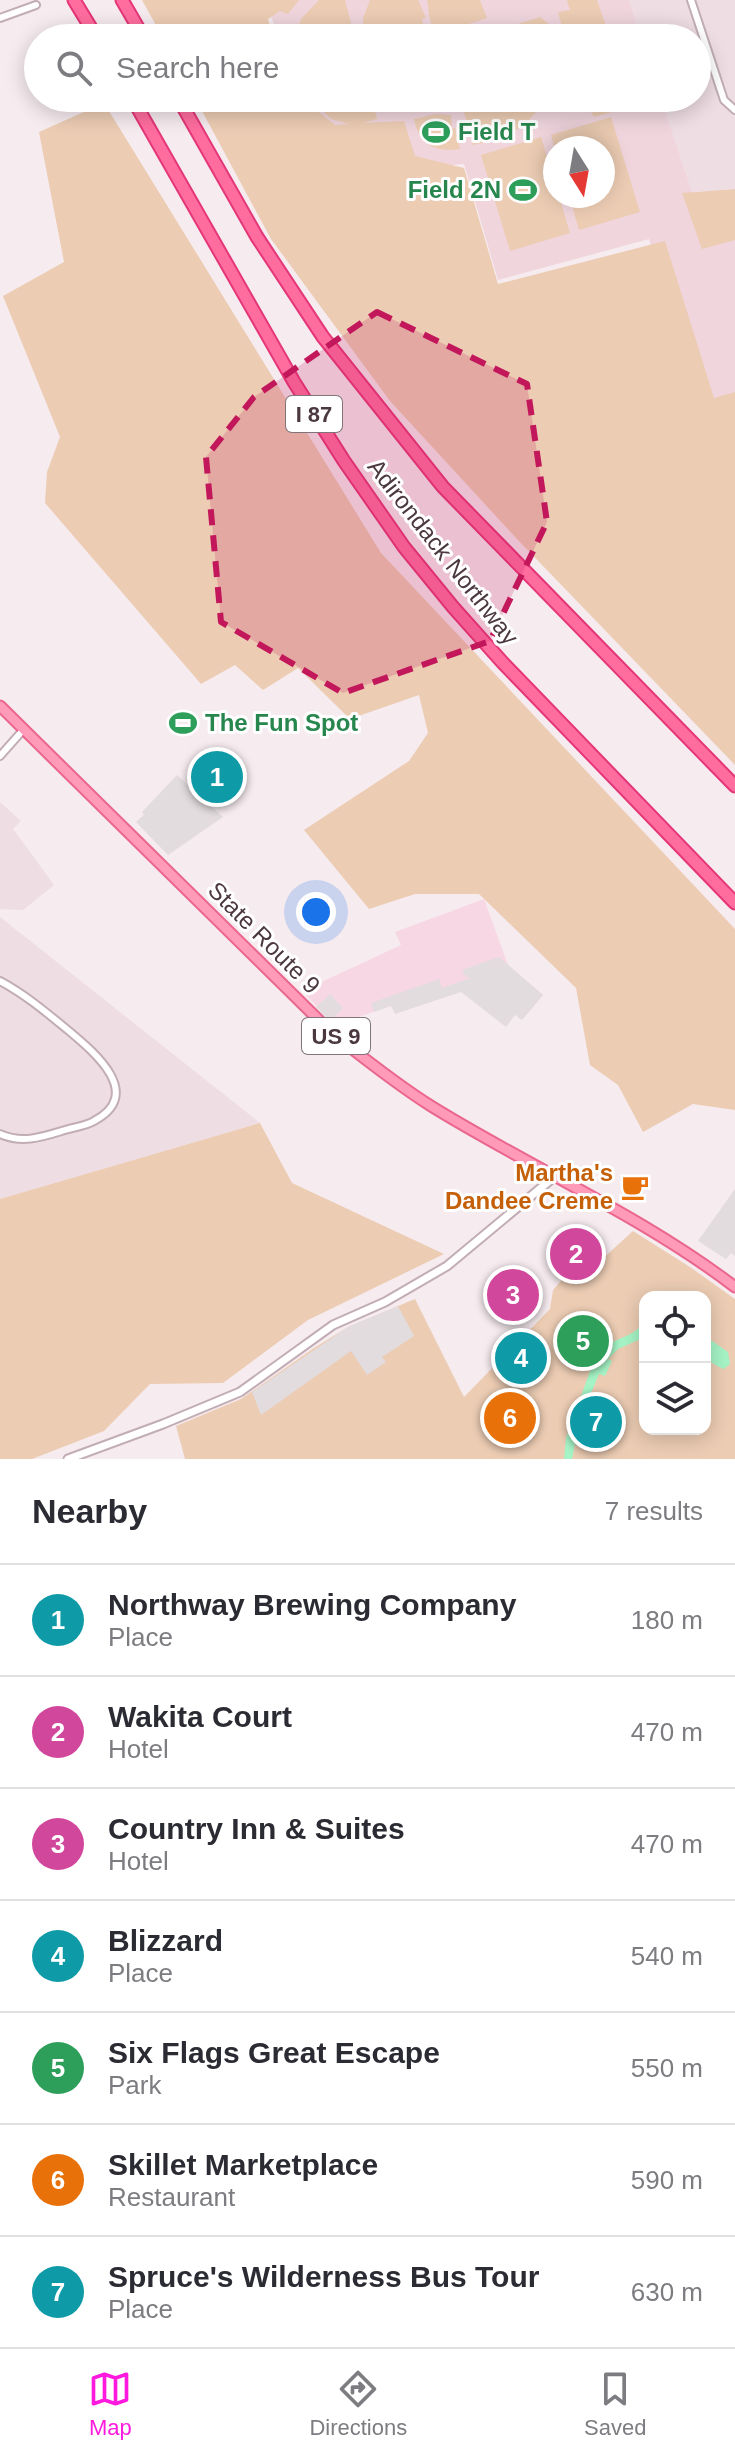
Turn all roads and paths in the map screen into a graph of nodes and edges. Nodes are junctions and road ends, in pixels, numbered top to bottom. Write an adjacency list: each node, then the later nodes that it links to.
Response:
1 (74, 0): 6 (highway)
2 (122, 0): 7 (highway)
3 (691, 0): 8 (street)
4 (36, 5): 5 (street)
5 (0, 18)
6 (89, 24)
7 (136, 24)
8 (699, 24)
9 (711, 61): 10 (street)
10 (735, 110)
11 (140, 112): 17 (highway, Adirondack Northway / I 87)
12 (186, 112): 16 (highway, Adirondack Northway / I 87)
13 (0, 706): 14 (main road, State Route 9 / US 9)
14 (24, 729): 15 (street); 20 (main road, State Route 9 / US 9)
15 (0, 756)
16 (735, 786)
17 (735, 903)
18 (0, 981): 19 (street)
19 (0, 1134)
20 (554, 1177): 21 (main road, State Route 9 / US 9); 22 (street)
21 (735, 1287)
22 (68, 1459)

